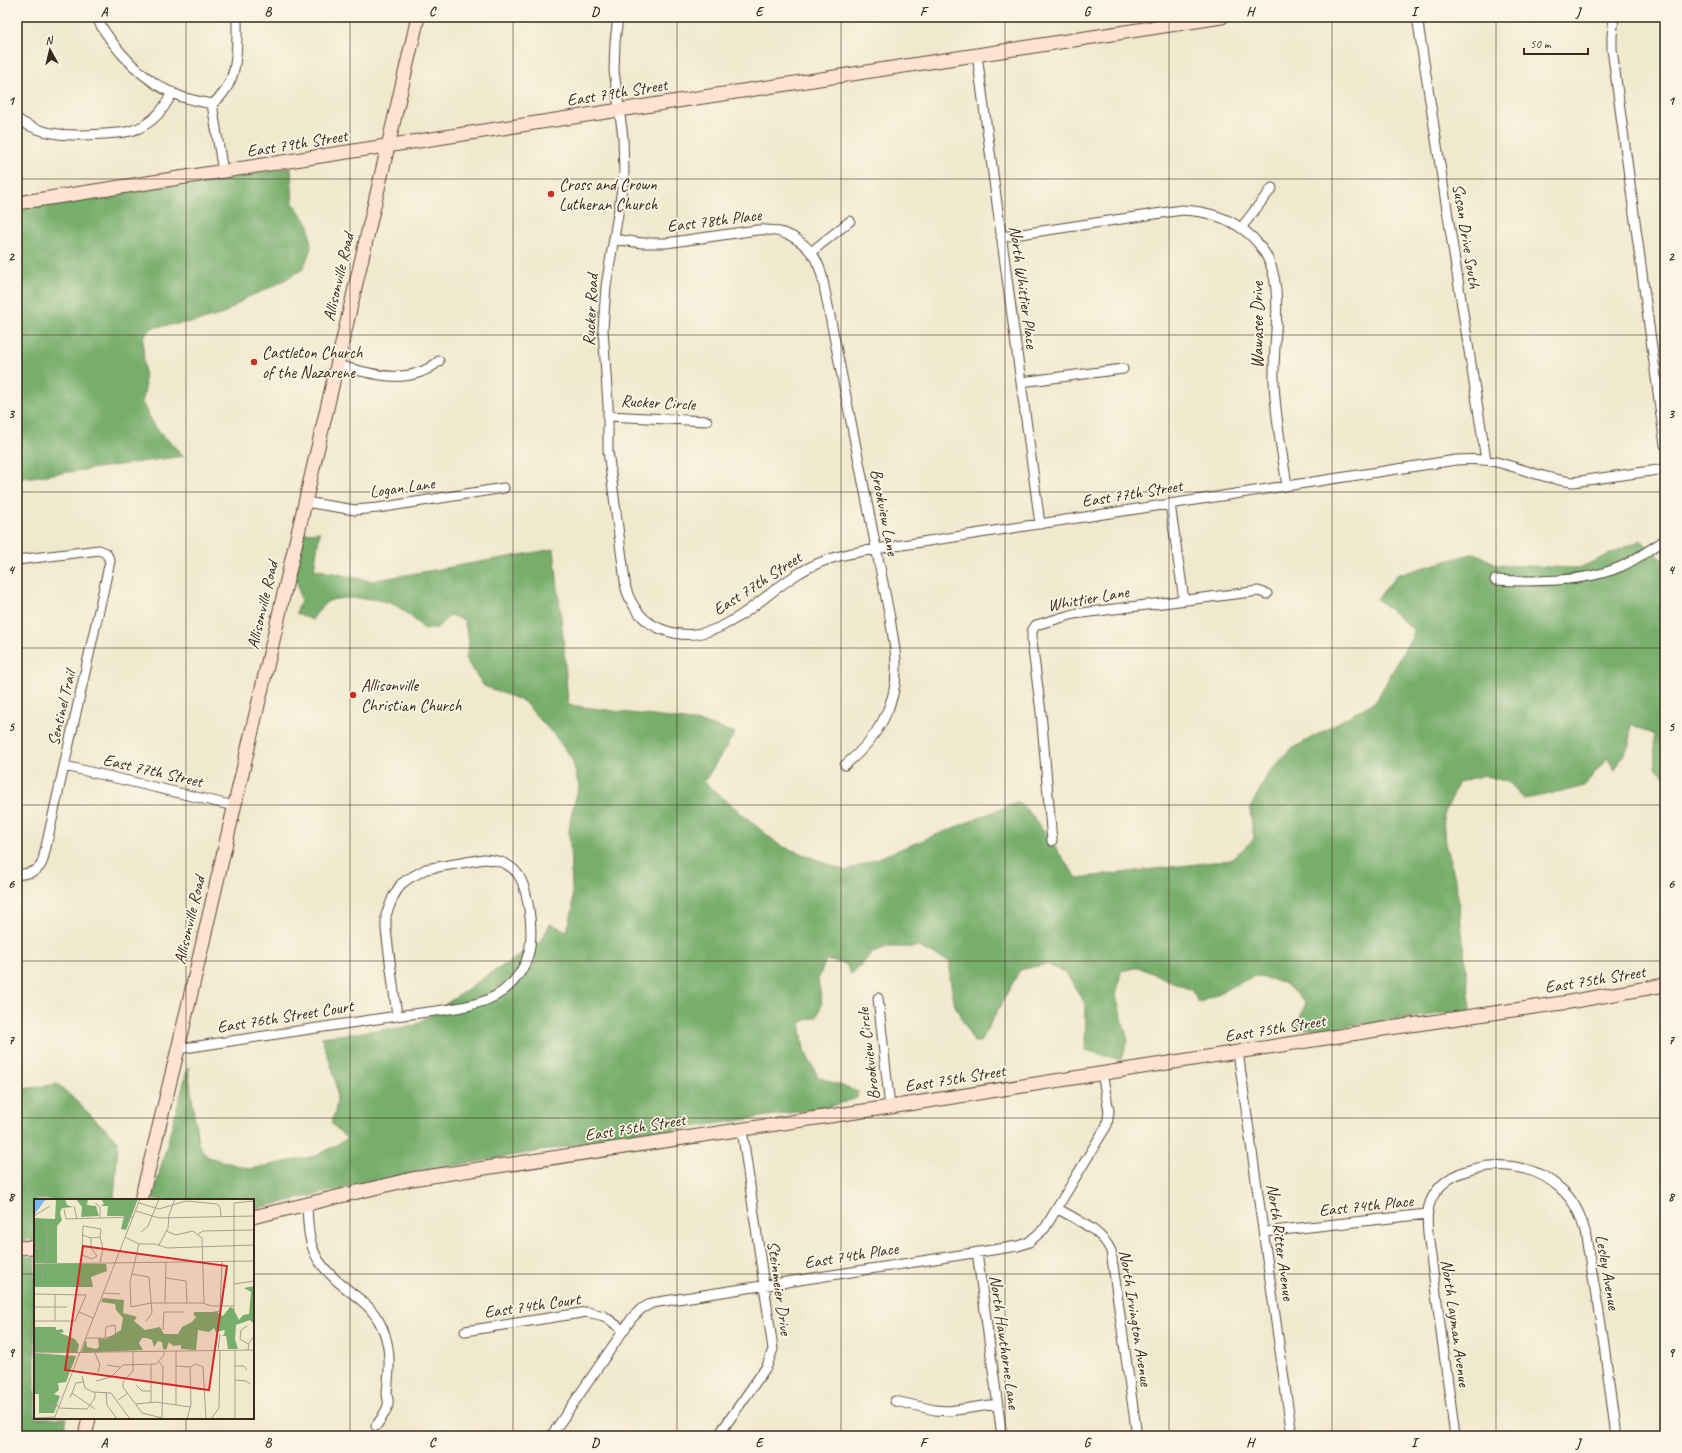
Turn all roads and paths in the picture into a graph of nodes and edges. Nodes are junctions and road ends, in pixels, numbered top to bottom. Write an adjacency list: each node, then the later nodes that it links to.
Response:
1 (96, 17): 9 (street)
2 (237, 17): 10 (street)
3 (418, 17): 13 (street, Allisonville Road)
4 (618, 17): 11 (street, Rucker Road)
5 (1222, 17): 8 (street, East 79th Street)
6 (1417, 17): 29 (street, Susan Drive South)
7 (1614, 17): 28 (street)
8 (977, 55): 11 (street, East 79th Street); 19 (street, North Whittier Place)
9 (172, 92): 10 (street); 12 (street)
10 (212, 104): 14 (street)
11 (618, 110): 13 (street, East 79th Street); 20 (street, Rucker Road)
12 (17, 119)
13 (387, 147): 14 (street, East 79th Street); 23 (street, Allisonville Road)
14 (223, 172): 16 (street, East 79th Street)
15 (1272, 188): 18 (street)
16 (17, 204)
17 (850, 221): 21 (street)
18 (1241, 228): 19 (street, Wawasee Drive); 31 (street, Wawasee Drive)
19 (1001, 237): 25 (street, North Whittier Place)
20 (614, 239): 21 (street, East 78th Place); 26 (street, Rucker Road)
21 (811, 252): 37 (street, Brookview Lane)
22 (439, 361): 23 (street)
23 (337, 365): 33 (street, Allisonville Road)
24 (1123, 369): 25 (street)
25 (1021, 382): 35 (street, North Whittier Place)
26 (608, 416): 27 (street, Rucker Circle); 42 (street, Rucker Road)
27 (707, 421)
28 (1665, 445)
29 (1486, 460): 30 (street, East 77th Street); 31 (street, East 77th Street)
30 (1665, 468)
31 (1287, 486): 34 (street, East 77th Street)
32 (504, 488): 33 (street, Logan Lane)
33 (304, 502): 45 (street, Allisonville Road)
34 (1170, 504): 35 (street, East 77th Street); 41 (street)
35 (1040, 524): 37 (street, East 77th Street)
36 (1665, 540): 39 (street)
37 (876, 549): 42 (street, East 77th Street); 43 (street, Brookview Lane)
38 (17, 560): 44 (street, Sentinel Trail)
39 (1495, 580)
40 (1267, 594): 41 (street, Whittier Lane)
41 (1184, 600): 46 (street, Whittier Lane)
42 (632, 605)
43 (845, 765)
44 (65, 766): 45 (street, East 77th Street); 47 (street, Sentinel Trail)
45 (234, 806): 51 (street, Allisonville Road)
46 (1052, 841)
47 (17, 875)
48 (1665, 985): 52 (street, East 75th Street)
49 (878, 998): 54 (street, Brookview Circle)
50 (397, 1016): 50 (street, East 76th Street Court); 51 (street, East 76th Street Court)
51 (178, 1049): 57 (street, Allisonville Road)
52 (1238, 1052): 53 (street, East 75th Street); 62 (street, North Ritter Avenue)
53 (1102, 1073): 54 (street, East 75th Street); 59 (street, East 74th Place)
54 (890, 1107): 55 (street, East 75th Street)
55 (742, 1129): 58 (street, East 75th Street); 66 (street, Steinmeier Drive)
56 (1498, 1166): 60 (street, East 74th Place); 80 (street, Lesley Avenue)
57 (141, 1199)
58 (306, 1205): 61 (street, East 75th Street); 72 (street)
59 (1057, 1208): 65 (street, East 74th Place); 77 (street, North Irvington Avenue)
60 (1427, 1214): 62 (street, East 74th Place); 79 (street, North Layman Avenue)
61 (254, 1217)
62 (1264, 1232): 78 (street, North Ritter Avenue)
63 (17, 1248): 64 (street)
64 (34, 1248)
65 (977, 1252): 66 (street, East 74th Place); 70 (street, North Hawthorne Lane)
66 (763, 1285): 67 (street, East 74th Place); 75 (street, Steinmeier Drive)
67 (623, 1330): 68 (street, East 74th Court); 74 (street, East 74th Place)
68 (465, 1331)
69 (895, 1401): 70 (street)
70 (998, 1404): 76 (street, North Hawthorne Lane)
71 (89, 1419): 73 (street)
72 (376, 1426)
73 (85, 1436)
74 (551, 1436)
75 (718, 1436)
76 (1002, 1436)
77 (1138, 1436)
78 (1292, 1436)
79 (1455, 1436)
80 (1616, 1436)

